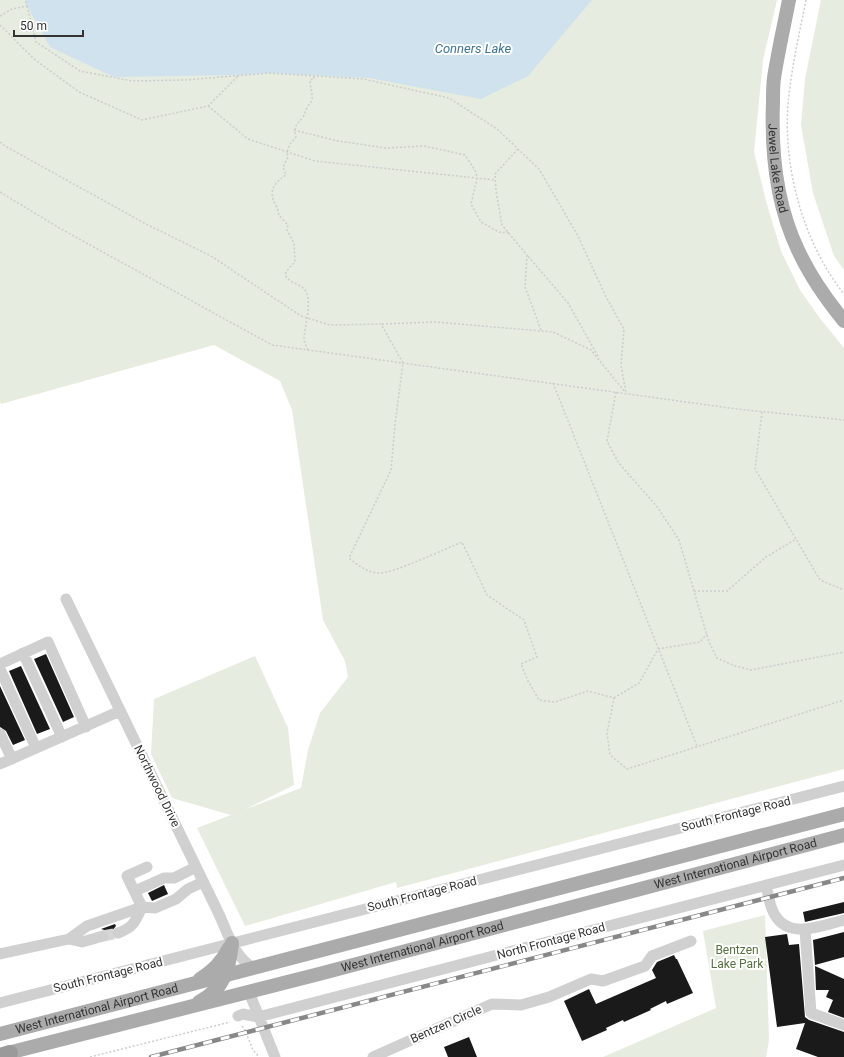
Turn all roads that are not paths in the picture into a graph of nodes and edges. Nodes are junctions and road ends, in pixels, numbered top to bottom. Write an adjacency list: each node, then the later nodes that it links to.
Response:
1 (789, 0): 2 (main road, Jewel Lake Road)
2 (844, 321)
3 (66, 599): 7 (street, Northwood Drive)
4 (23, 654): 5 (street); 8 (street); 10 (street)
5 (0, 664)
6 (0, 669): 11 (street)
7 (120, 711): 8 (street); 19 (street, Northwood Drive)
8 (86, 727): 10 (street)
9 (0, 734): 12 (street)
10 (62, 737): 11 (street)
11 (36, 748): 12 (street)
12 (12, 759): 13 (street)
13 (0, 764)
14 (844, 786): 30 (street, South Frontage Road)
15 (844, 814): 32 (main road, West International Airport Road)
16 (844, 835): 35 (main road, West International Airport Road)
17 (844, 865): 21 (street, North Frontage Road)
18 (147, 867): 22 (street)
19 (196, 867): 20 (street, Northwood Drive); 22 (street)
20 (203, 882): 23 (street); 30 (street, Northwood Drive)
21 (766, 885): 25 (street); 38 (street, North Frontage Road)
22 (135, 891): 23 (street)
23 (142, 907): 26 (street); 28 (street)
24 (844, 920): 25 (street)
25 (805, 930): 40 (street)
26 (118, 933)
27 (103, 936): 28 (street)
28 (69, 940): 31 (street)
29 (691, 941): 44 (street, Bentzen Circle)
30 (232, 944): 32 (street, Northwood Drive); 33 (main road); 34 (main road); 36 (street, South Frontage Road)
31 (0, 954)
32 (254, 968): 33 (main road, West International Airport Road)
33 (225, 976): 34 (main road, West International Airport Road); 37 (main road)
34 (177, 988): 41 (main road, West International Airport Road)
35 (249, 992): 37 (main road, West International Airport Road); 38 (street)
36 (0, 1003)
37 (188, 1008): 42 (main road, West International Airport Road)
38 (258, 1017): 39 (street, North Frontage Road); 43 (street)
39 (237, 1020)
40 (844, 1025)
41 (0, 1034)
42 (3, 1055)
43 (275, 1057)
44 (374, 1057)

